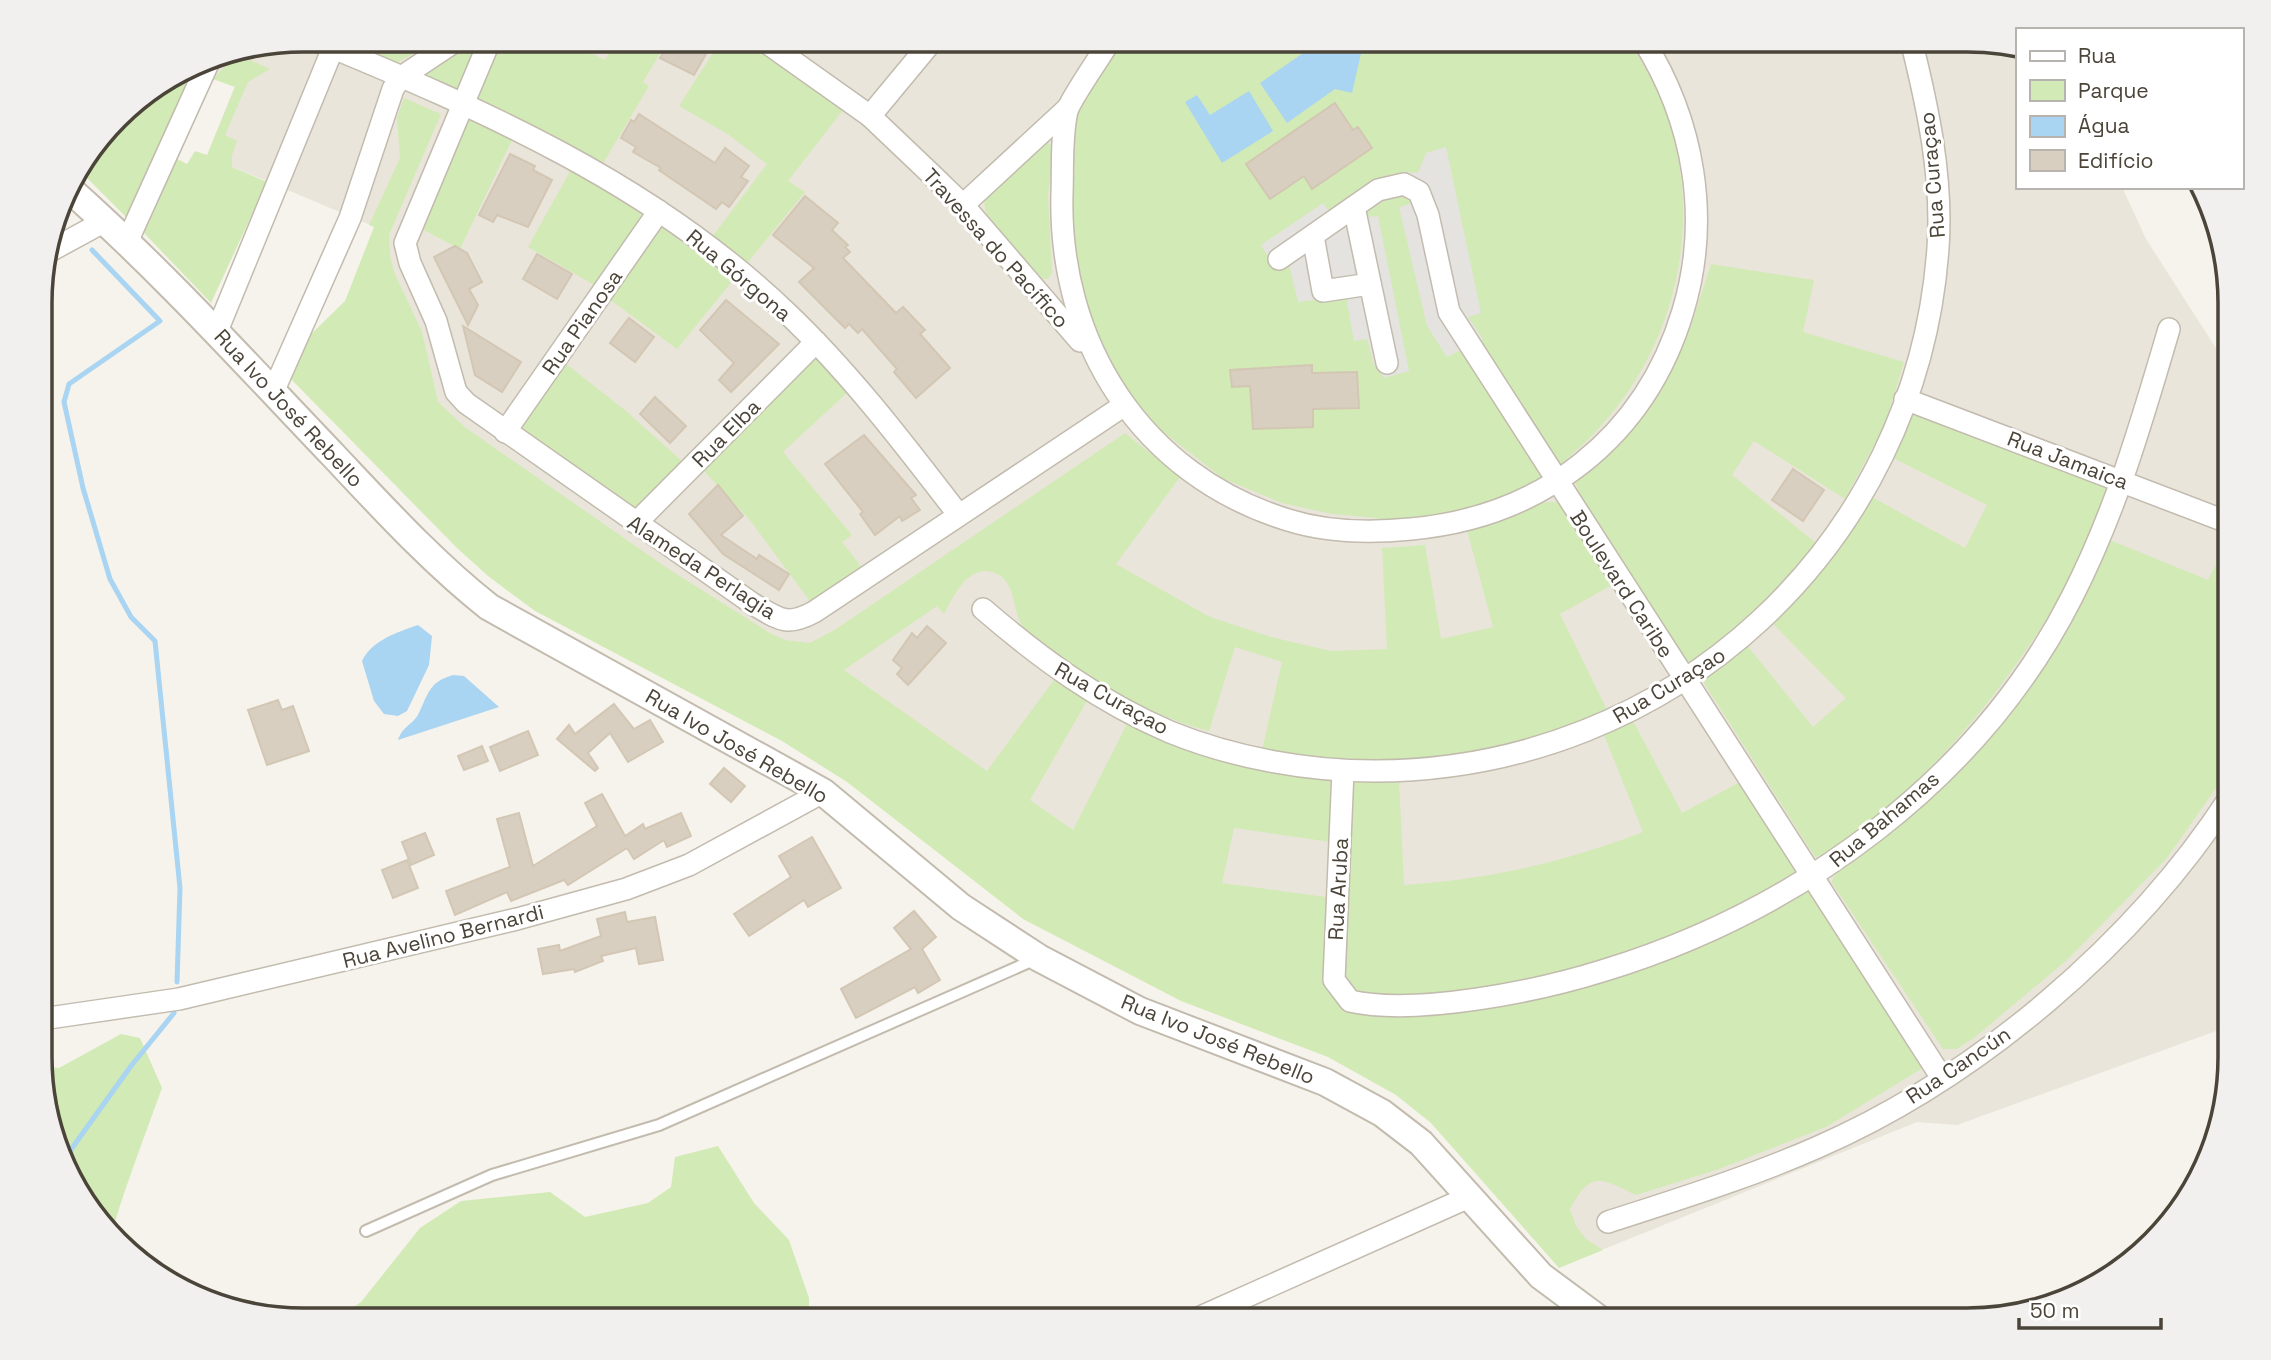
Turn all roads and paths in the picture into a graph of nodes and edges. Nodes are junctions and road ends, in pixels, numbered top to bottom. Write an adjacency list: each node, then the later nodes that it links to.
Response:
1 (324, 52): 26 (street)
2 (346, 52): 11 (street, Rua Górgona)
3 (439, 52): 11 (street)
4 (485, 52): 12 (street)
5 (780, 52): 14 (street, Travessa do Pacífico)
6 (923, 52): 14 (street)
7 (1103, 52): 13 (street)
8 (1655, 52): 35 (street)
9 (1914, 52): 31 (street, Rua Curaçao)
10 (203, 73): 21 (street)
11 (400, 78): 12 (street, Rua Górgona); 30 (street)
12 (464, 104): 18 (street, Rua Górgona); 33 (street, Alameda Perlagia)
13 (1068, 108): 16 (street); 28 (street)
14 (870, 116): 16 (street, Travessa do Pacífico)
15 (77, 196): 19 (street, Rua Ivo José Rebello)
16 (963, 205): 28 (street, Travessa do Pacífico)
17 (1354, 207): 20 (street); 24 (street); 35 (street, Boulevard Caribe)
18 (659, 211): 27 (street, Rua Górgona); 33 (street, Rua Pianosa)
19 (105, 221): 21 (street, Rua Ivo José Rebello); 22 (street)
20 (1313, 236): 23 (street); 24 (street)
21 (127, 242): 26 (street, Rua Ivo José Rebello)
22 (59, 246)
23 (1279, 259)
24 (1370, 284): 29 (street)
25 (2169, 329): 34 (street, Rua Bahamas)
26 (217, 331): 30 (street, Rua Ivo José Rebello)
27 (816, 342): 36 (street, Rua Górgona); 38 (street, Rua Elba)
28 (1093, 356): 32 (street)
29 (1387, 363)
30 (273, 392): 42 (street, Rua Ivo José Rebello)
31 (1905, 399): 34 (street, Rua Jamaica); 40 (street, Rua Curaçao)
32 (1123, 405): 35 (street); 36 (street, Alameda Perlagia)
33 (505, 432): 38 (street, Alameda Perlagia)
34 (2123, 480): 37 (street, Rua Jamaica); 44 (street, Rua Bahamas)
35 (1557, 483): 40 (street, Boulevard Caribe)
36 (958, 514): 38 (street, Alameda Perlagia)
37 (2218, 518)
38 (636, 523)
39 (983, 609): 41 (street, Rua Curaçao)
40 (1685, 679): 41 (street, Rua Curaçao); 44 (street, Boulevard Caribe)
41 (1343, 771): 46 (street, Rua Aruba)
42 (823, 792): 45 (street, Rua Ivo José Rebello); 47 (street, Rua Avelino Bernardi)
43 (2218, 814): 48 (street, Rua Cancún)
44 (1814, 876): 46 (street, Rua Bahamas); 48 (street, Boulevard Caribe)
45 (1039, 958): 49 (street, Rua Ivo José Rebello); 51 (lane)
46 (1350, 1001)
47 (52, 1018)
48 (1942, 1078): 50 (street, Rua Cancún)
49 (1469, 1196): 52 (street); 53 (street, Rua Ivo José Rebello)
50 (1608, 1222)
51 (366, 1231)
52 (1222, 1308)
53 (1584, 1308)

